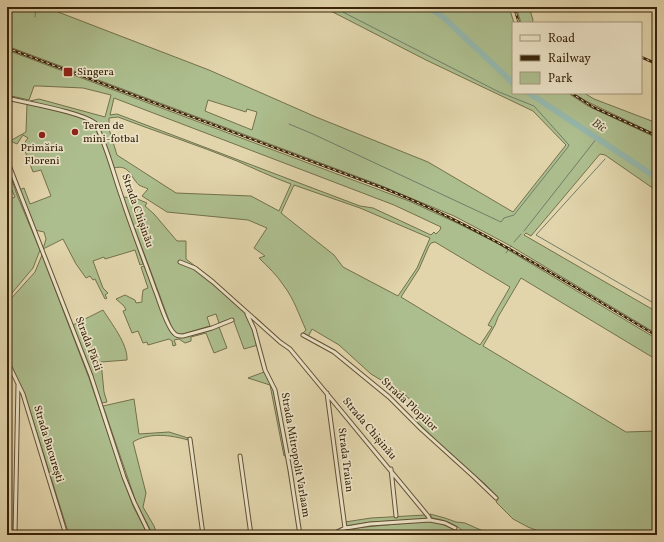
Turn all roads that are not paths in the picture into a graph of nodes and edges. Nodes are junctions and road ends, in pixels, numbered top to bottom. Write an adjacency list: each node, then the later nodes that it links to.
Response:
1 (7, 98): 5 (street, Strada Chișinău)
2 (7, 160): 20 (street, Strada Păcii)
3 (180, 262): 4 (street, Strada Chișinău)
4 (246, 312): 9 (street, Strada Chișinău); 23 (street, Strada Mitropolit Varlaam)
5 (232, 320)
6 (303, 335): 13 (street, Strada Plopilor)
7 (7, 361): 8 (street, Strada București)
8 (18, 383): 18 (street); 19 (street, Strada București)
9 (327, 393): 12 (street, Strada Chișinău); 16 (street, Strada Traian)
10 (190, 439): 21 (street)
11 (240, 456): 22 (street)
12 (391, 469): 14 (street); 15 (street, Strada Chișinău)
13 (496, 498)
14 (396, 516)
15 (430, 520): 16 (street); 17 (street)
16 (345, 528): 24 (street)
17 (455, 528)
18 (15, 535)
19 (66, 535)
20 (150, 535)
21 (203, 535)
22 (251, 535)
23 (300, 535)
24 (331, 535)

